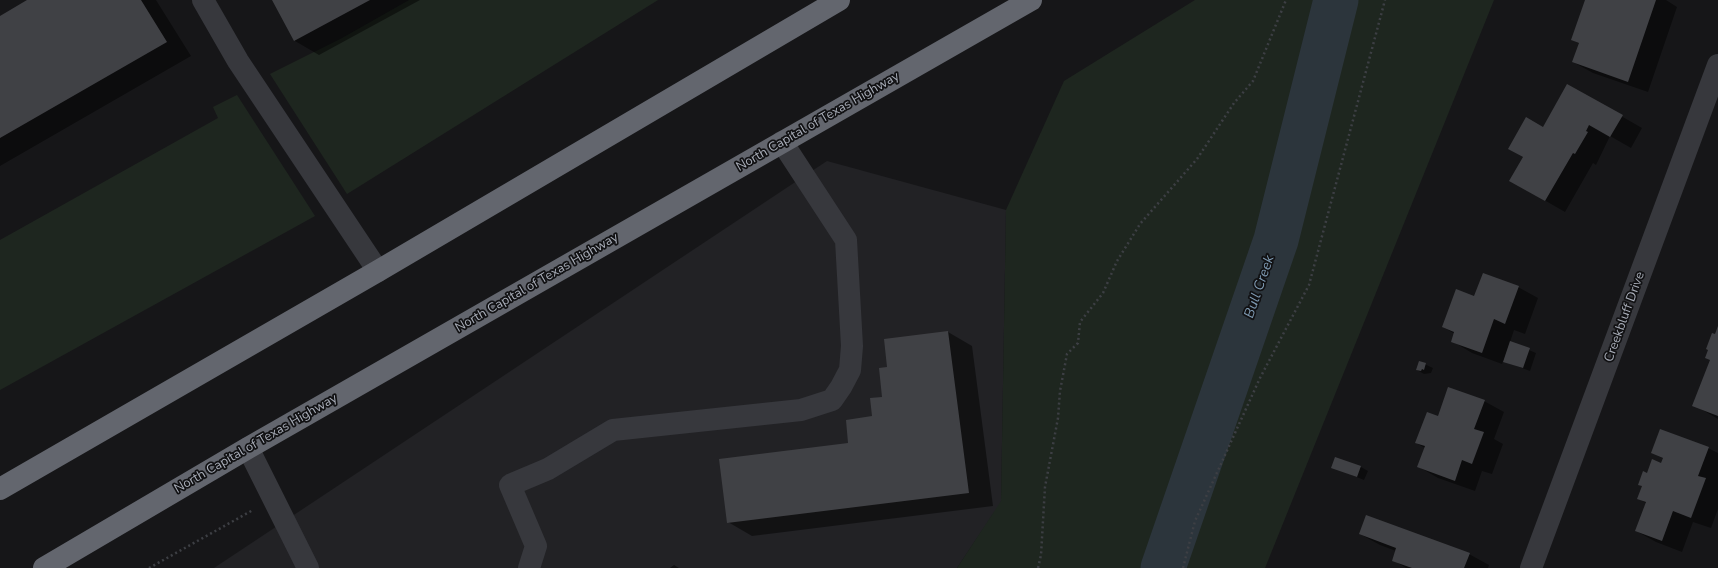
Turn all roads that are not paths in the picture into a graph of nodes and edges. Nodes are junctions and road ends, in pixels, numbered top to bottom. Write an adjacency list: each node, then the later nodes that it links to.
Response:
1 (203, 0): 6 (street)
2 (839, 0): 6 (highway)
3 (1031, 0): 5 (highway, North Capital of Texas Highway)
4 (1718, 65): 12 (street, Creekbluff Drive)
5 (782, 142): 7 (highway, North Capital of Texas Highway); 11 (street)
6 (378, 271): 8 (highway)
7 (248, 448): 9 (highway, North Capital of Texas Highway); 10 (street)
8 (0, 489)
9 (44, 568)
10 (308, 568)
11 (529, 568)
12 (1531, 568)

